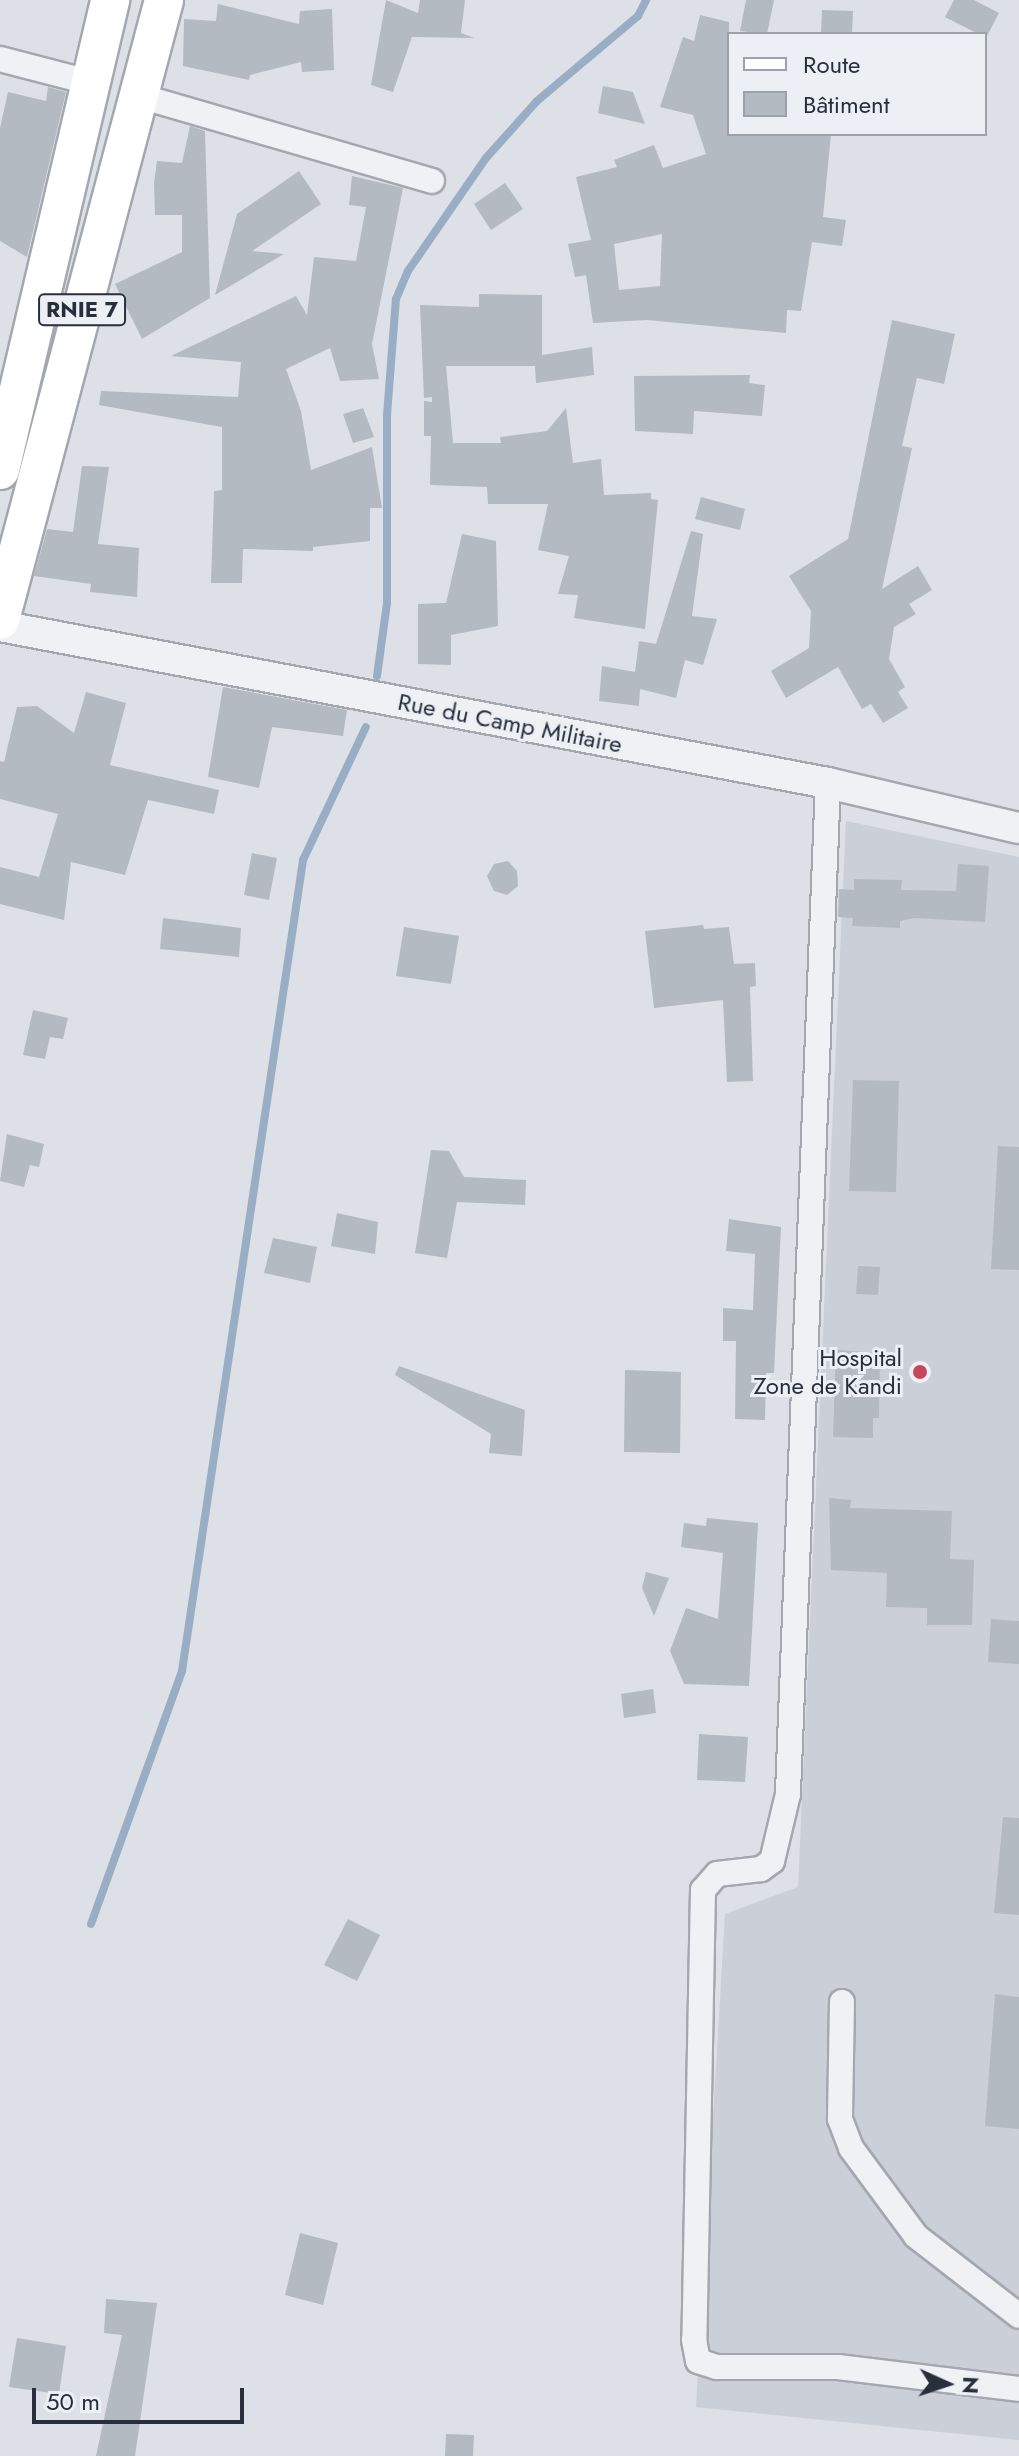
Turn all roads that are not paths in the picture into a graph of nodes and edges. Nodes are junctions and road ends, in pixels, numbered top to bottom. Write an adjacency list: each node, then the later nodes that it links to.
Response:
1 (110, 0): 4 (main road, RNIE 7)
2 (164, 0): 5 (main road, RNIE 7)
3 (0, 59): 4 (street)
4 (89, 82): 7 (main road, RNIE 7)
5 (140, 96): 6 (street); 8 (main road, RNIE 7)
6 (432, 181)
7 (0, 470)
8 (0, 620)
9 (0, 626): 10 (street, Rue du Camp Militaire)
10 (828, 783): 11 (street, Rue du Camp Militaire); 14 (street)
11 (1019, 828)
12 (842, 2002): 13 (street)
13 (1019, 2316)
14 (1019, 2389)

